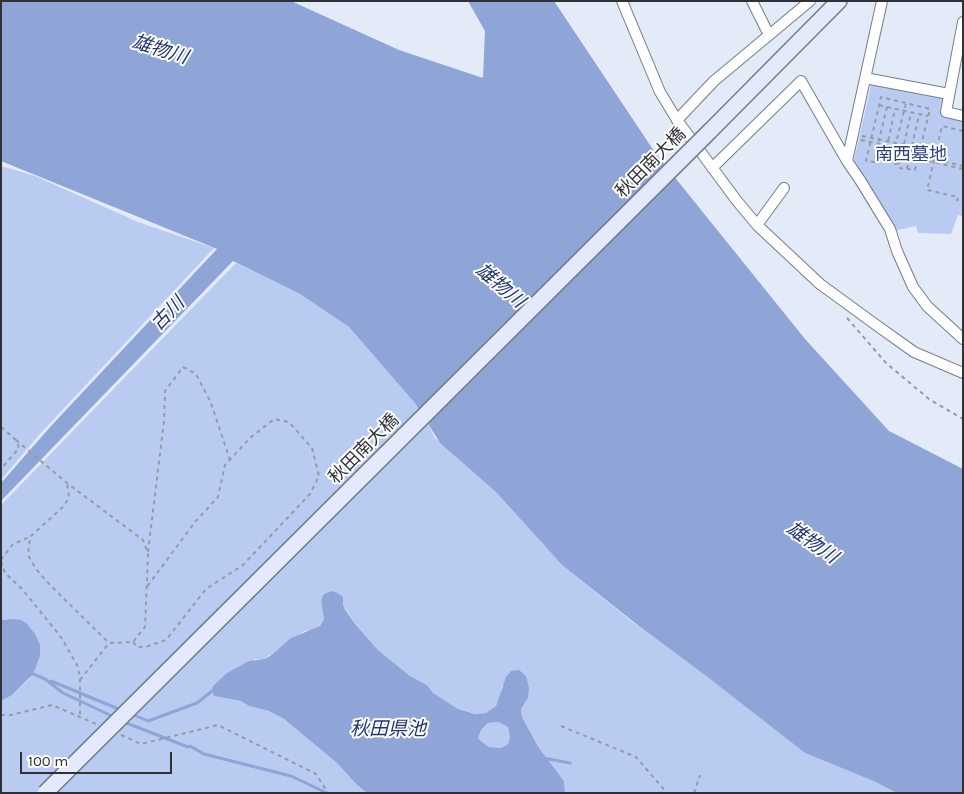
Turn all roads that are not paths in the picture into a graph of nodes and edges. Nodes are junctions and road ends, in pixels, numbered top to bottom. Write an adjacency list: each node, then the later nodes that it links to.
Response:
1 (622, 1): 11 (street)
2 (752, 1): 7 (street)
3 (810, 1): 7 (street)
4 (839, 1): 18 (street, 秋田南大橋, bridge)
5 (882, 1): 8 (street)
6 (963, 22): 9 (street)
7 (769, 35): 11 (street)
8 (865, 78): 9 (street); 12 (street)
9 (949, 94): 10 (street)
10 (963, 116)
11 (677, 120): 13 (street)
12 (846, 161): 13 (street); 16 (street)
13 (712, 168): 15 (street)
14 (784, 188): 15 (street)
15 (757, 225): 17 (street)
16 (963, 339)
17 (963, 373)
18 (45, 793)

